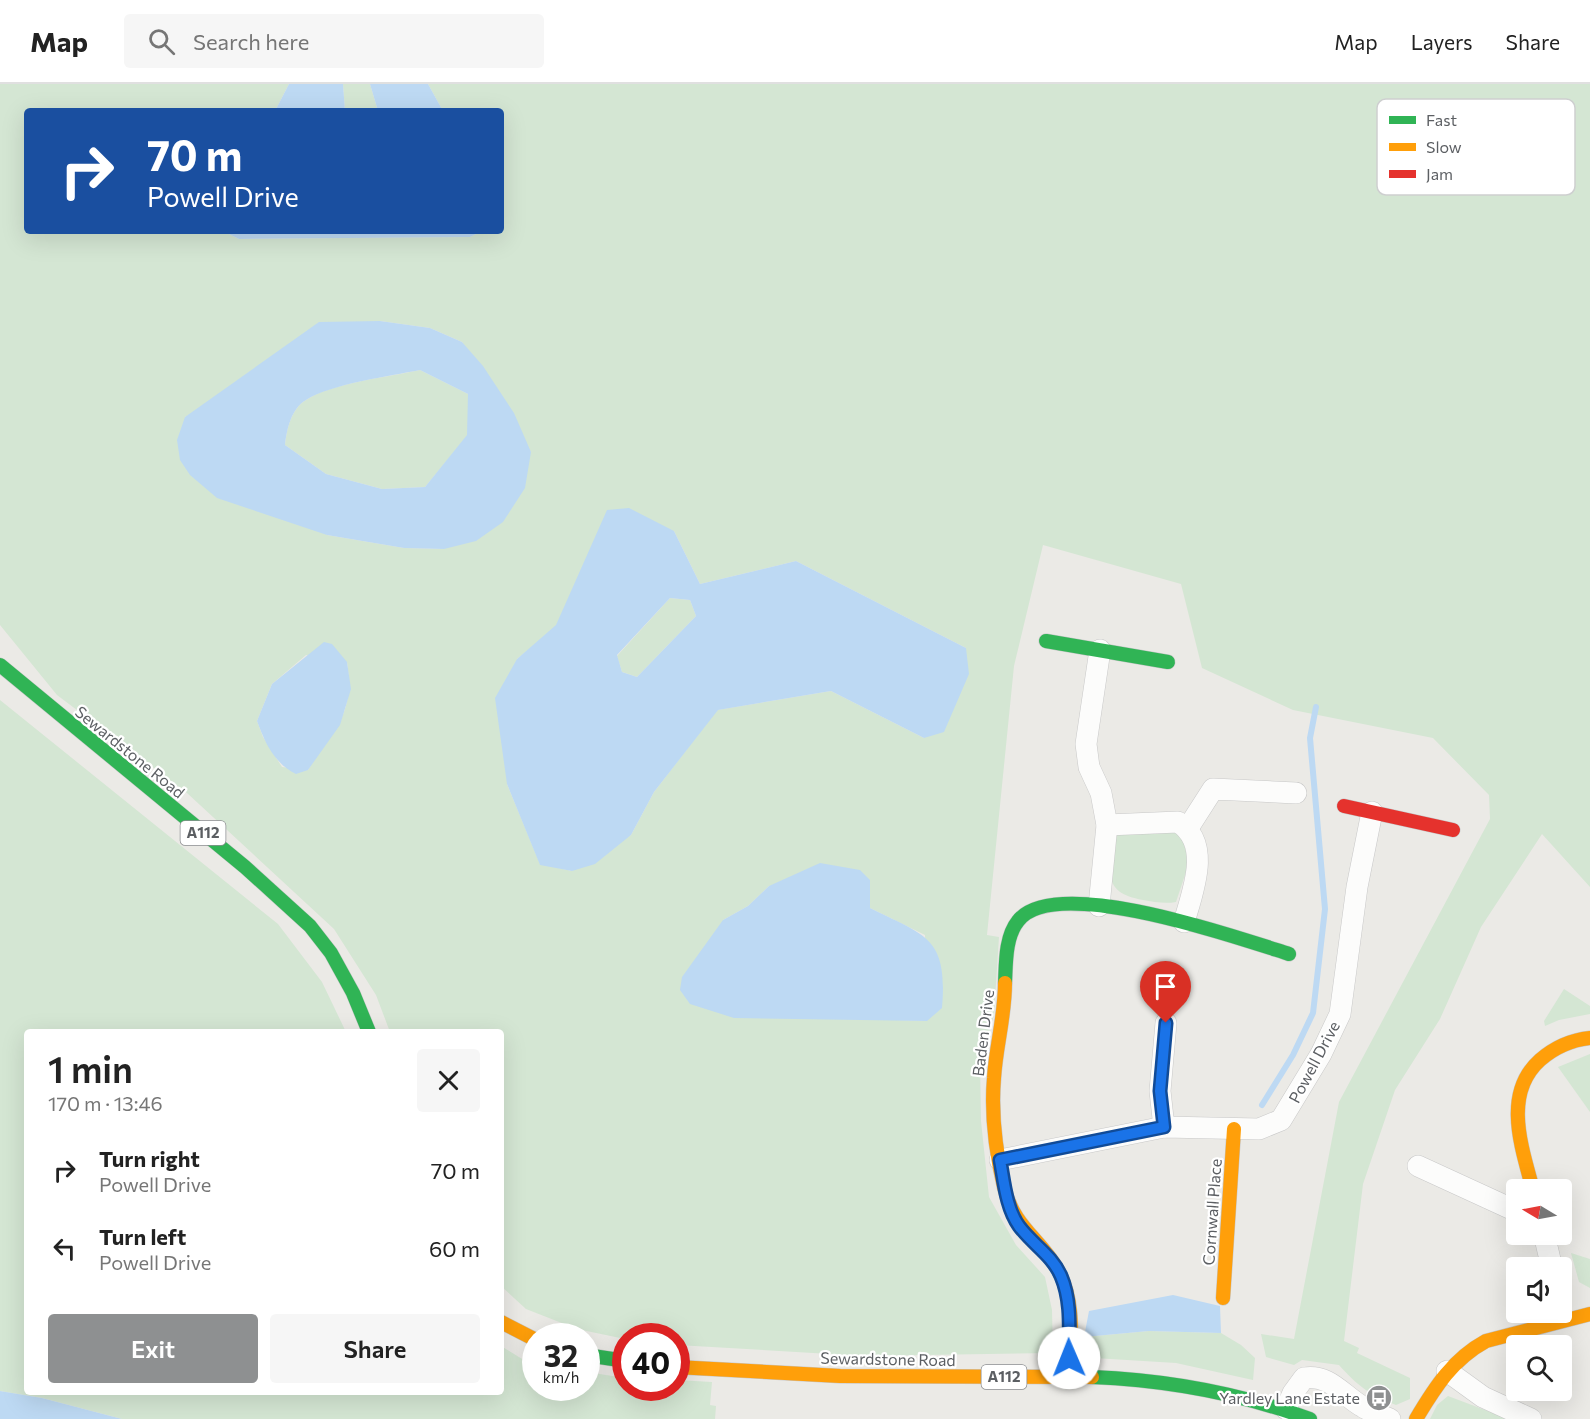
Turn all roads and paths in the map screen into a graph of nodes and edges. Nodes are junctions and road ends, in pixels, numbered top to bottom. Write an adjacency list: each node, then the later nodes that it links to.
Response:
1 (1046, 641): 2 (street)
2 (1100, 650): 3 (street); 8 (street)
3 (1168, 662)
4 (0, 665): 15 (street, Sewardstone Road / A112)
5 (1296, 793): 9 (street)
6 (1344, 806): 7 (street)
7 (1372, 812): 10 (street); 18 (street, Powell Drive)
8 (1107, 825): 9 (street); 11 (street)
9 (1188, 828): 12 (street)
10 (1453, 830)
11 (1099, 906): 12 (street, Baden Drive); 19 (street, Baden Drive)
12 (1184, 922): 13 (street, Baden Drive)
13 (1289, 954)
14 (1166, 1023): 17 (street)
15 (368, 1029)
16 (1590, 1038): 21 (street)
17 (1164, 1127): 18 (street, Powell Drive); 19 (street, Powell Drive)
18 (1234, 1129): 23 (street, Cornwall Place)
19 (1000, 1160): 31 (street, Baden Drive)
20 (1418, 1166): 22 (street)
21 (1530, 1179)
22 (1506, 1206)
23 (1223, 1298)
24 (1590, 1314): 25 (street)
25 (1572, 1315)
26 (1539, 1323): 30 (street)
27 (504, 1324): 28 (street)
28 (522, 1333)
29 (690, 1368): 31 (street, Sewardstone Road / A112)
30 (1447, 1371): 35 (street); 36 (street)
31 (1070, 1378): 32 (street, Sewardstone Road / A112)
32 (1286, 1408): 33 (street, Sewardstone Road / A112); 34 (street)
33 (1310, 1419)
34 (1390, 1419)
35 (1416, 1419)
36 (1531, 1419)

